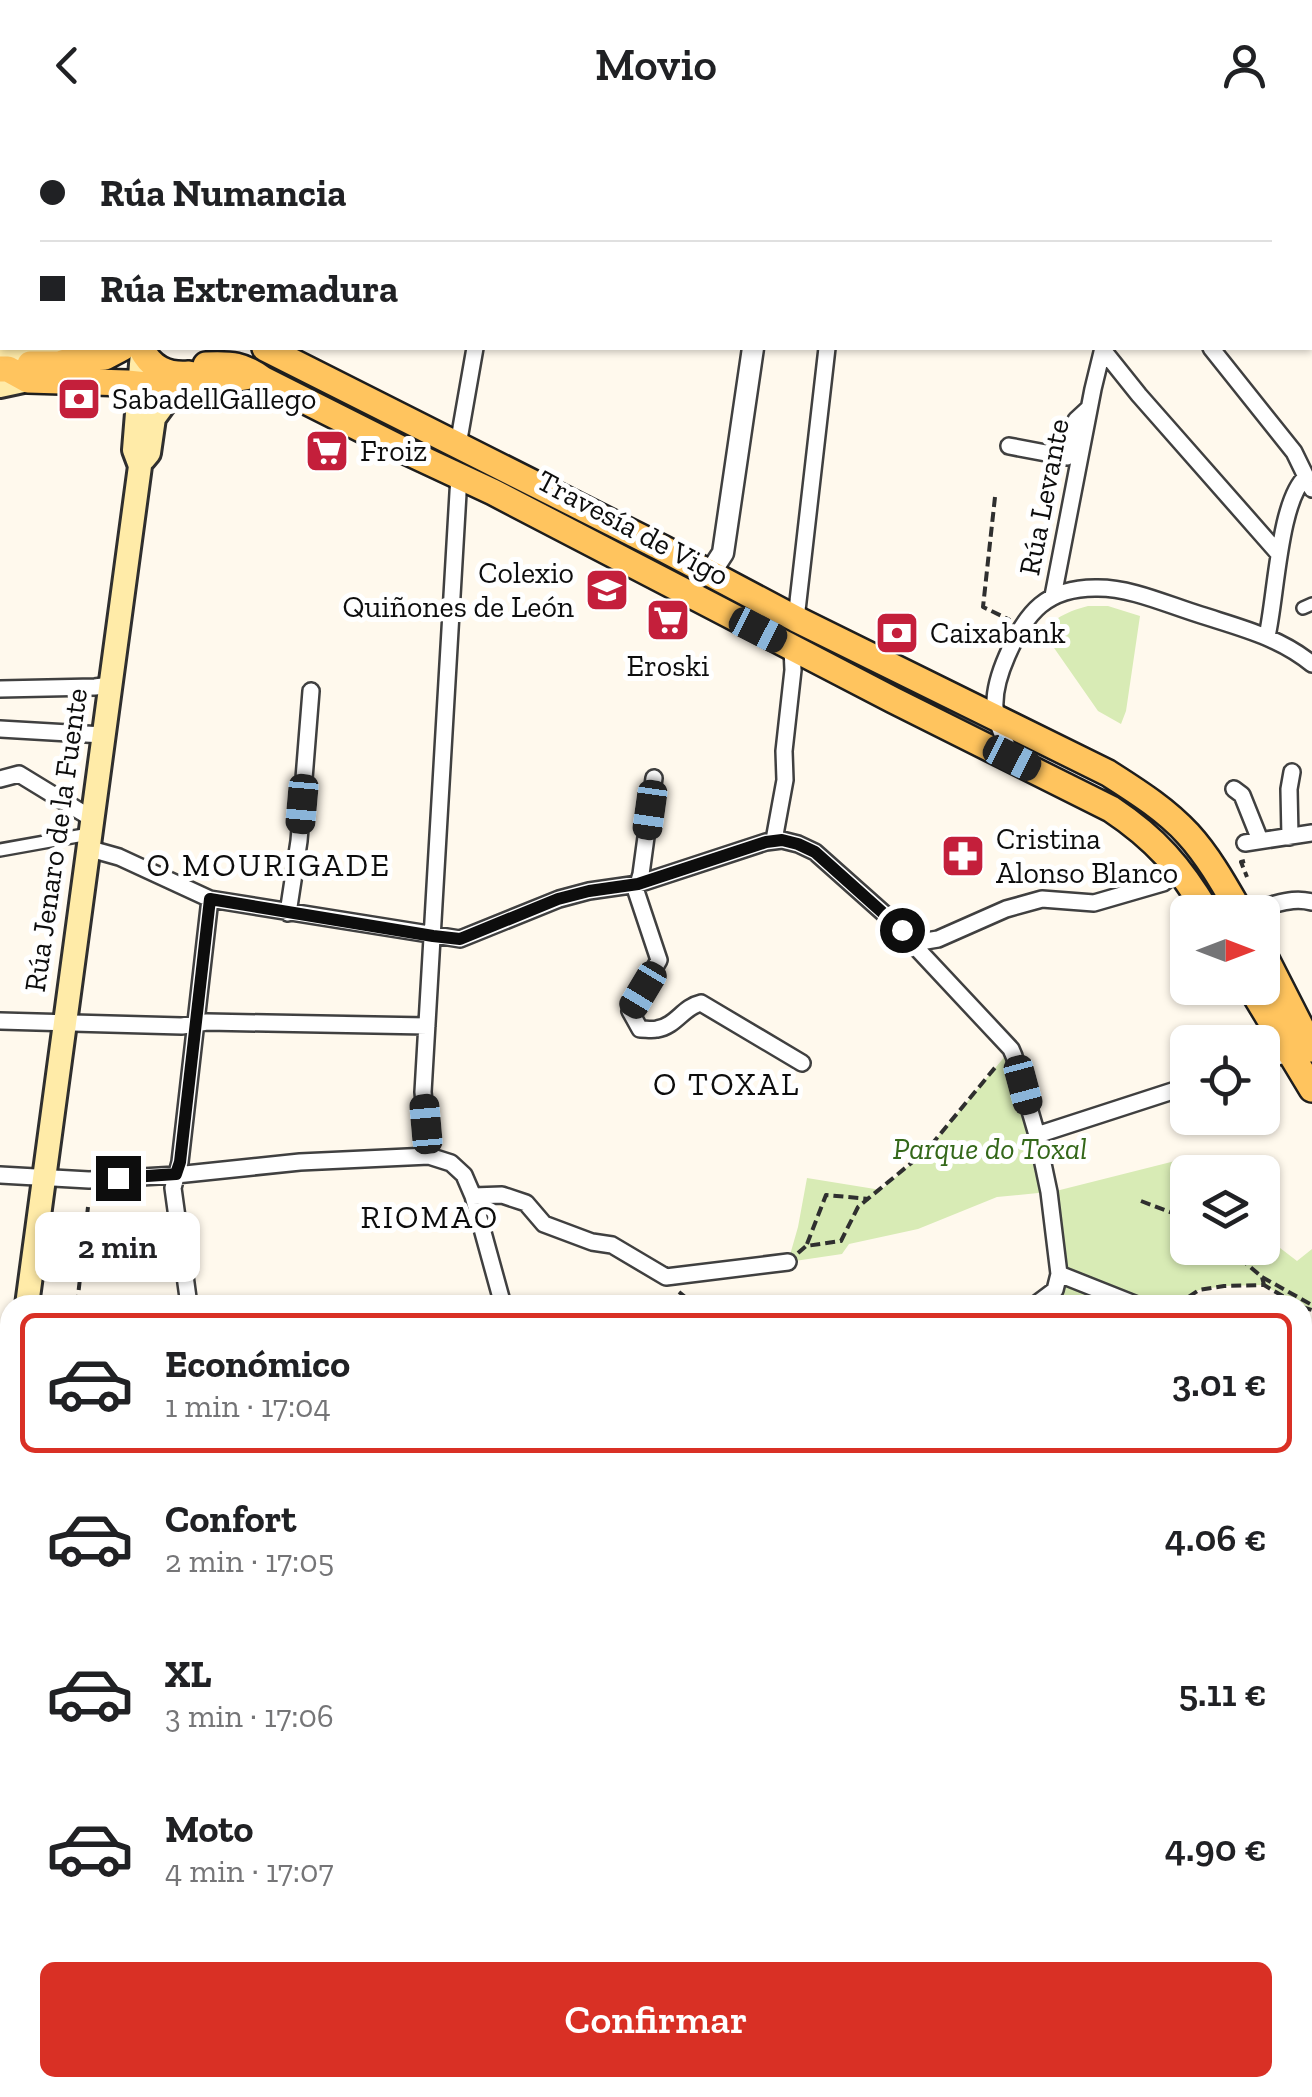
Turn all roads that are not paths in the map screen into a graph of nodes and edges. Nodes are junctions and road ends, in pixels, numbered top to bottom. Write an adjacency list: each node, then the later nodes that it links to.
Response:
1 (269, 350): 16 (main road, Travesía de Vigo)
2 (475, 350): 16 (street)
3 (753, 350): 21 (street)
4 (827, 350): 24 (street)
5 (1103, 350): 13 (street, Rúa Levante)
6 (1104, 350): 11 (street)
7 (1213, 350): 19 (street)
8 (137, 361): 9 (main road); 10 (main road, Travesía de Vigo); 12 (main road, Travesía de Vigo); 15 (main road, Rúa Jenaro de la Fuente)
9 (7, 371): 12 (main road, Travesía de Vigo)
10 (193, 372): 15 (main road); 18 (main road, Travesía de Vigo)
11 (1122, 374): 13 (street); 20 (street)
12 (100, 382): 15 (main road)
13 (1094, 382): 14 (street, Rúa Levante)
14 (1090, 408): 17 (street, Rúa Levante); 23 (street, Rúa Levante)
15 (144, 427): 28 (main road, Rúa Jenaro de la Fuente)
16 (458, 445): 21 (main road, Travesía de Vigo)
17 (1009, 446)
18 (459, 476): 22 (main road, Travesía de Vigo); 56 (street)
19 (1309, 483): 20 (street)
20 (1279, 554): 25 (street)
21 (710, 573): 22 (street); 24 (main road, Travesía de Vigo)
22 (657, 578): 26 (main road, Travesía de Vigo)
23 (1053, 596): 25 (street); 31 (street)
24 (796, 619): 32 (main road, Travesía de Vigo)
25 (1267, 636): 27 (street)
26 (792, 648): 36 (main road, Travesía de Vigo); 44 (street)
27 (1312, 664)
28 (110, 685): 29 (street); 35 (main road, Rúa Jenaro de la Fuente)
29 (0, 689)
30 (312, 691): 54 (street)
31 (995, 692): 32 (street); 33 (street)
32 (964, 704): 33 (main road, Travesía de Vigo)
33 (996, 718): 36 (street); 50 (main road, Travesía de Vigo)
34 (0, 729): 35 (street)
35 (102, 735): 42 (main road, Rúa Jenaro de la Fuente)
36 (1012, 758): 46 (main road, Travesía de Vigo)
37 (1292, 772): 43 (street)
38 (0, 778): 42 (street)
39 (654, 778): 47 (street)
40 (1234, 789): 43 (street)
41 (1312, 833): 43 (street)
42 (89, 834): 45 (street); 51 (street); 60 (main road, Rúa Jenaro de la Fuente)
43 (1290, 836)
44 (774, 840): 47 (street); 55 (street)
45 (0, 850)
46 (1176, 864): 48 (main road, Travesía de Vigo); 49 (main road); 55 (street)
47 (638, 884): 56 (street); 64 (street)
48 (1196, 895)
49 (1215, 895)
50 (1229, 895)
51 (210, 899): 54 (street); 61 (street)
52 (1280, 901): 53 (street)
53 (1312, 902)
54 (288, 913): 56 (street)
55 (906, 933): 67 (street)
56 (433, 936): 62 (street)
57 (1280, 997): 63 (main road)
58 (1265, 1005): 63 (main road)
59 (0, 1021): 60 (street)
60 (63, 1024): 61 (street); 71 (main road, Rúa Jenaro de la Fuente)
61 (196, 1024): 62 (street); 70 (street)
62 (427, 1026): 68 (street)
63 (1301, 1051): 65 (main road)
64 (802, 1063)
65 (1312, 1089)
66 (1170, 1092): 67 (street)
67 (1037, 1135): 74 (street)
68 (429, 1156): 70 (street); 72 (street)
69 (0, 1174): 71 (street)
70 (176, 1174): 71 (street); 76 (street)
71 (44, 1177): 75 (main road, Rúa Jenaro de la Fuente)
72 (473, 1196): 73 (street); 77 (street)
73 (788, 1262)
74 (1058, 1274): 78 (street); 79 (street)
75 (28, 1295)
76 (187, 1295)
77 (500, 1295)
78 (1048, 1295)
79 (1112, 1295)

